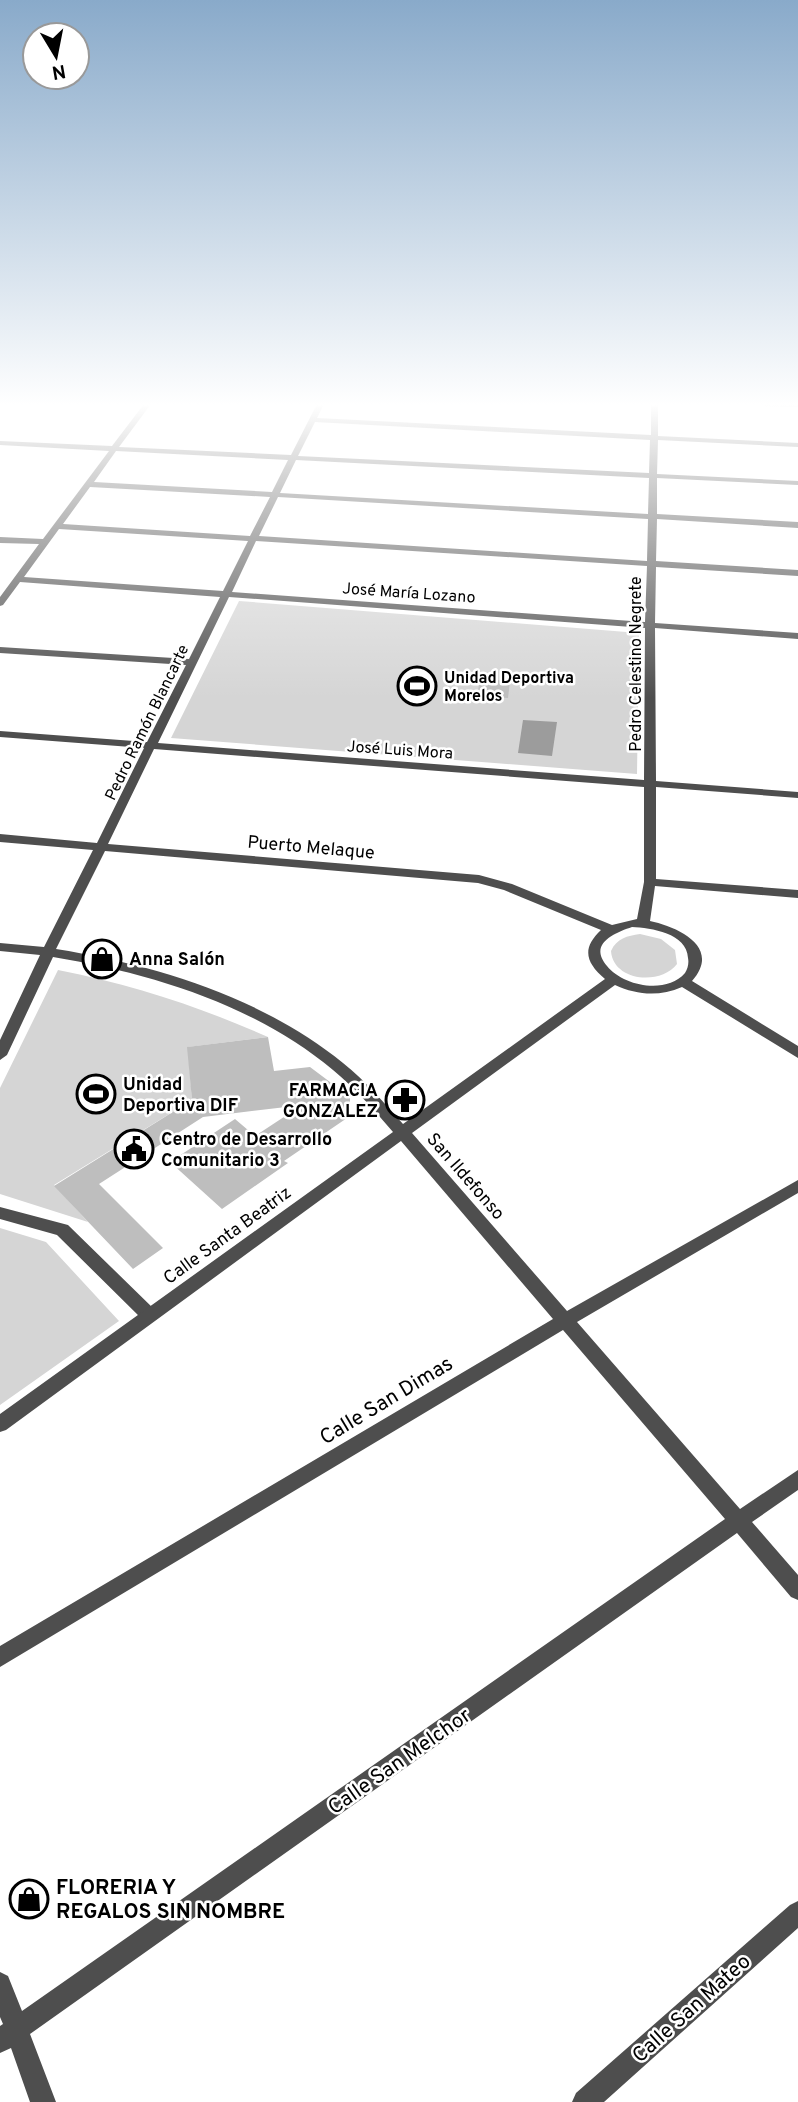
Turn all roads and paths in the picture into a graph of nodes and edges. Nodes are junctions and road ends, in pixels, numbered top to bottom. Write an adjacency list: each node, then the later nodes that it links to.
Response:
1 (75, 502): 7 (street)
2 (272, 502): 8 (street, Pedro Ramón Blancarte)
3 (390, 502): 5 (street)
4 (653, 502): 5 (street, Pedro Celestino Negrete)
5 (652, 516): 6 (street); 11 (street, Pedro Celestino Negrete)
6 (798, 525)
7 (57, 526): 8 (street); 10 (street)
8 (254, 539): 11 (street); 14 (street, Pedro Ramón Blancarte)
9 (0, 540): 10 (street)
10 (44, 542): 13 (street)
11 (652, 564): 12 (street); 16 (street, Pedro Celestino Negrete)
12 (798, 573)
13 (18, 579): 14 (street, José María Lozano); 15 (street)
14 (227, 593): 16 (street, José María Lozano); 19 (street, Pedro Ramón Blancarte)
15 (2, 598)
16 (650, 626): 17 (street, José María Lozano); 22 (street, Pedro Celestino Negrete)
17 (798, 636)
18 (0, 650): 19 (street)
19 (193, 662): 21 (street, Pedro Ramón Blancarte)
20 (0, 734): 21 (street, José Luis Mora)
21 (152, 745): 22 (street, José Luis Mora); 25 (street, Pedro Ramón Blancarte)
22 (650, 784): 23 (street, José Luis Mora); 26 (street, Pedro Celestino Negrete)
23 (798, 795)
24 (0, 838): 25 (street, Puerto Melaque)
25 (102, 846): 29 (street, Puerto Melaque); 31 (street, Pedro Ramón Blancarte)
26 (650, 882): 27 (street); 28 (street, Pedro Celestino Negrete)
27 (798, 894)
28 (643, 923): 29 (street); 33 (street)
29 (611, 929): 32 (street)
30 (0, 947): 31 (street, San Ildefonso)
31 (49, 951): 35 (street, Pedro Ramón Blancarte); 36 (street, San Ildefonso)
32 (613, 981): 33 (street); 36 (street, Calle Santa Beatriz)
33 (684, 982): 34 (street)
34 (798, 1053)
35 (0, 1055)
36 (402, 1132): 39 (street, Calle Santa Beatriz); 40 (street, San Ildefonso)
37 (798, 1186): 40 (street, Calle San Dimas)
38 (0, 1213): 39 (street)
39 (149, 1315): 41 (street, Calle Santa Beatriz)
40 (564, 1321): 43 (street, San Ildefonso); 45 (street, Calle San Dimas)
41 (0, 1424)
42 (798, 1479): 43 (street, Calle San Melchor)
43 (738, 1521): 44 (street, San Ildefonso); 48 (street, Calle San Melchor)
44 (798, 1590)
45 (0, 1657)
46 (798, 1913): 50 (street, Calle San Mateo)
47 (0, 1984): 48 (street)
48 (9, 2036): 49 (street)
49 (43, 2102)
50 (585, 2102)

